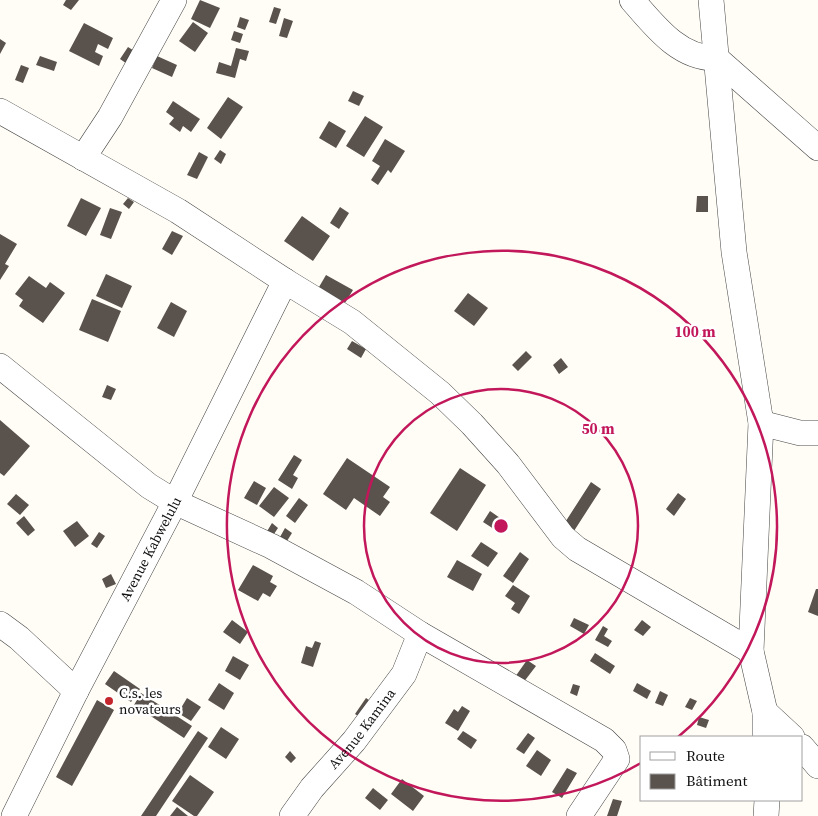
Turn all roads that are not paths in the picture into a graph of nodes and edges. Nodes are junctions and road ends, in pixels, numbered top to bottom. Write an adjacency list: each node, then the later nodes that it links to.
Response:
1 (174, 0): 7 (street)
2 (632, 0): 4 (street)
3 (711, 0): 4 (street)
4 (716, 58): 6 (street); 10 (street)
5 (0, 111): 7 (street)
6 (818, 148)
7 (83, 158): 8 (street)
8 (285, 281): 12 (street, Avenue Kabwelulu); 15 (street)
9 (0, 366): 12 (street)
10 (761, 423): 11 (street); 15 (street)
11 (818, 432)
12 (175, 502): 14 (street); 16 (street, Avenue Kabwelulu)
13 (0, 624): 16 (street)
14 (420, 634): 24 (street, Avenue Kamina); 25 (street)
15 (751, 651): 17 (street)
16 (76, 692): 23 (street, Avenue Kabwelulu)
17 (765, 712): 18 (street); 19 (street)
18 (765, 736)
19 (791, 736)
20 (803, 748): 21 (street)
21 (818, 766)
22 (767, 801): 26 (street)
23 (14, 816)
24 (292, 816)
25 (579, 816)
26 (766, 816)

